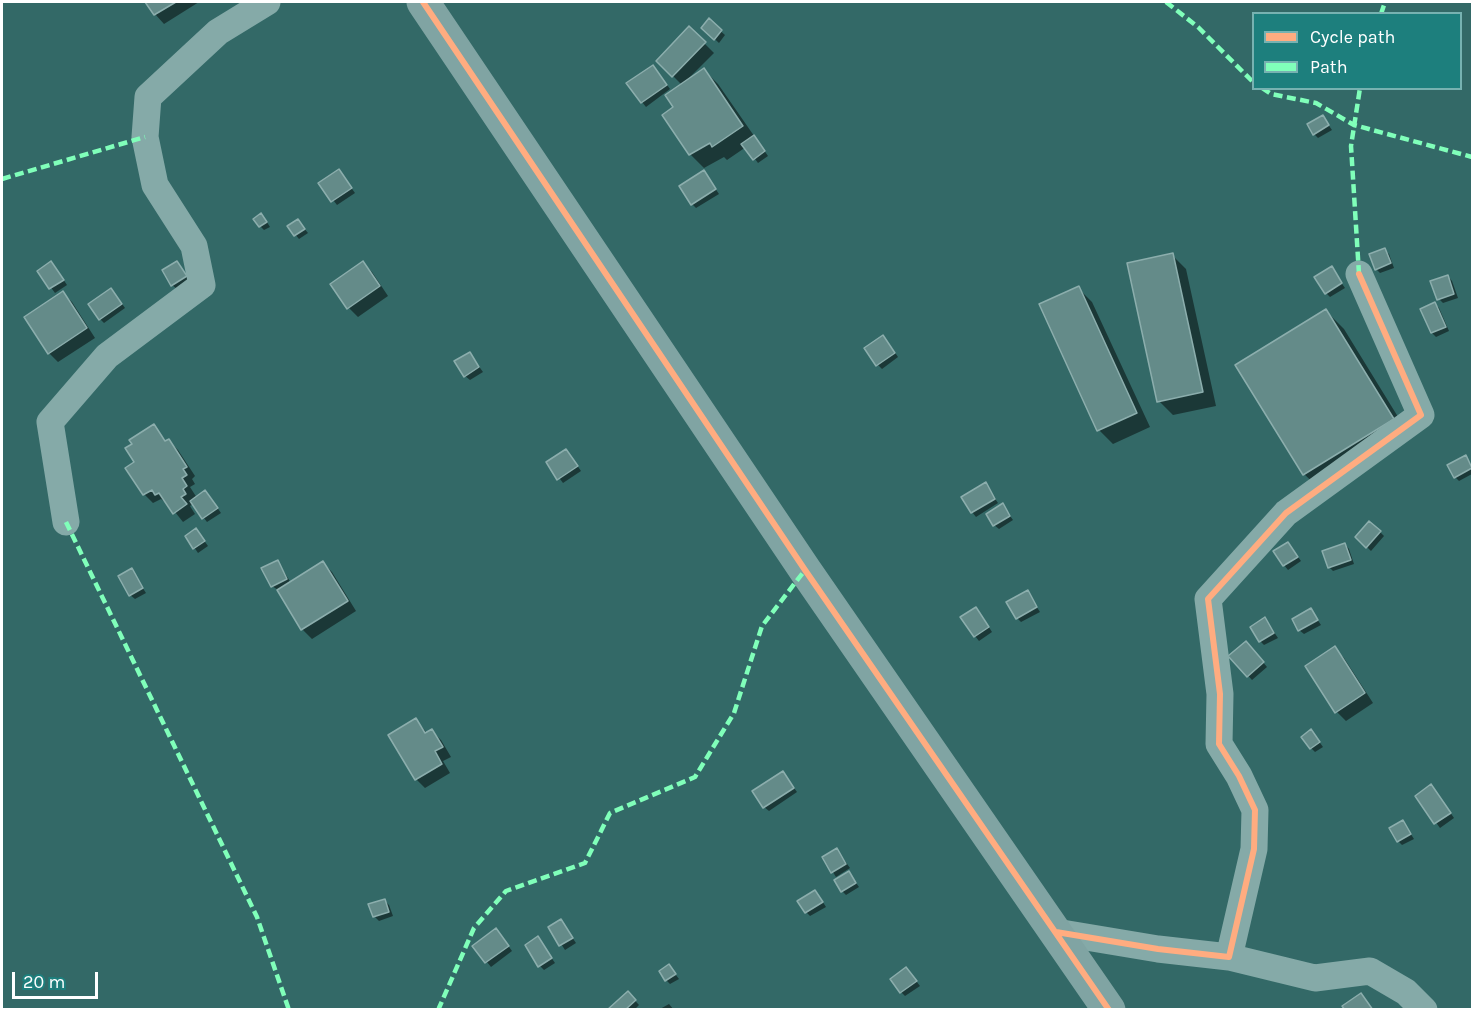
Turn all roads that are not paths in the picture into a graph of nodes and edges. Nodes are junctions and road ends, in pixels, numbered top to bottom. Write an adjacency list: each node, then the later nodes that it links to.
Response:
1 (267, 2): 4 (street)
2 (423, 2): 5 (street)
3 (1359, 274): 6 (street)
4 (66, 522)
5 (1056, 932): 6 (street); 7 (street)
6 (1229, 957): 8 (street)
7 (1108, 1010)
8 (1424, 1010)

